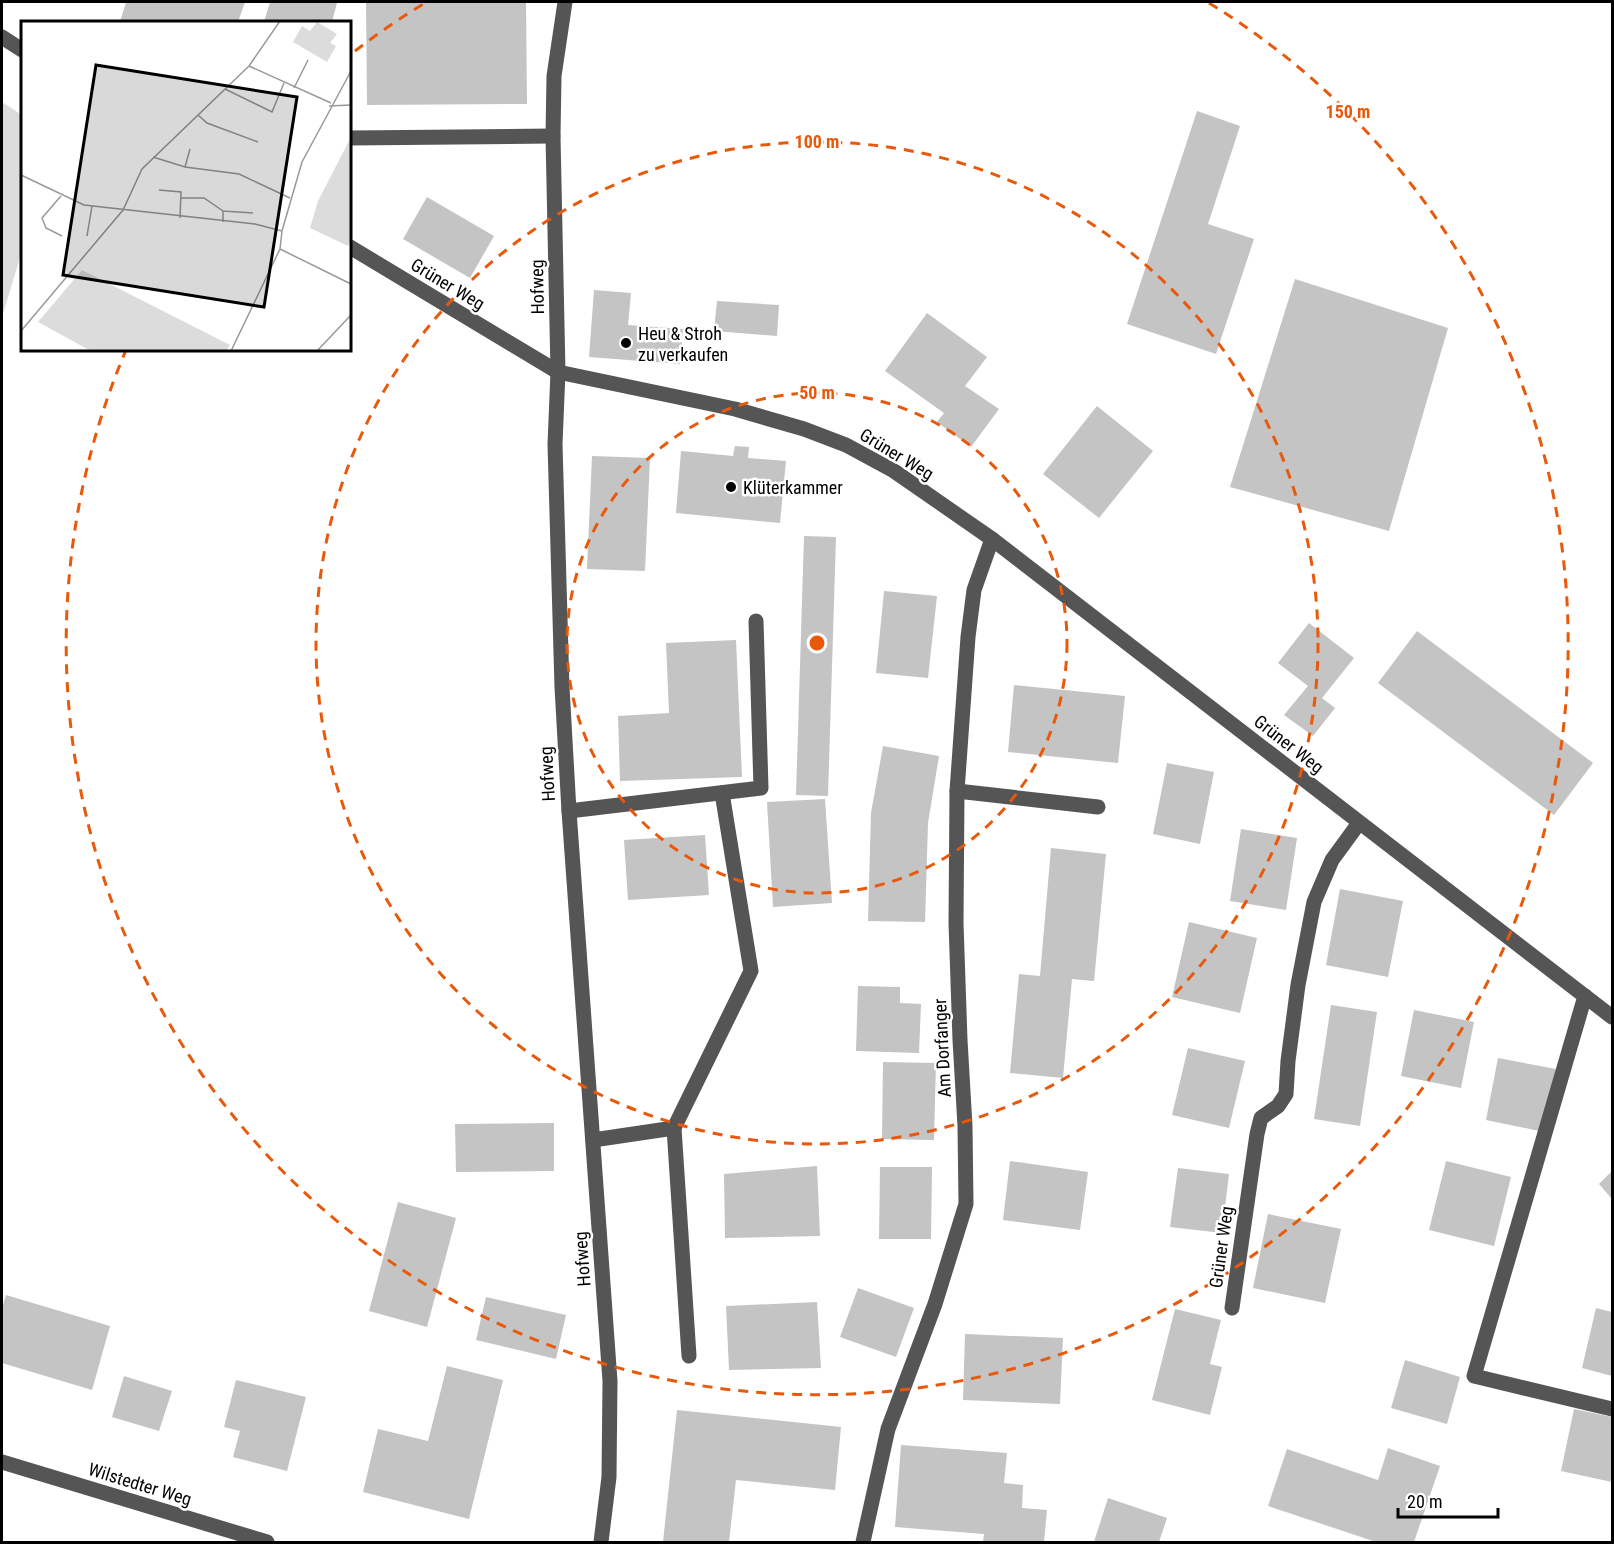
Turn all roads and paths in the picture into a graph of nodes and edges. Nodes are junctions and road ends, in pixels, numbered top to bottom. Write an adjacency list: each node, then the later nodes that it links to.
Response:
1 (566, 2): 4 (street, Hofweg)
2 (2, 37): 3 (street)
3 (21, 49)
4 (553, 136): 5 (street); 7 (street, Hofweg)
5 (351, 138)
6 (351, 248): 7 (street, Grüner Weg)
7 (558, 372): 8 (street, Grüner Weg); 13 (street, Hofweg)
8 (992, 539): 10 (street, Am Dorfanger); 14 (street, Grüner Weg)
9 (756, 621): 11 (street)
10 (957, 791): 12 (street); 25 (street, Am Dorfanger)
11 (722, 793): 13 (street); 17 (street)
12 (1098, 807)
13 (569, 811): 18 (street, Hofweg)
14 (1359, 823): 15 (street, Grüner Weg); 19 (street, Grüner Weg)
15 (1585, 996): 16 (street, Grüner Weg); 21 (street)
16 (1612, 1017)
17 (674, 1128): 18 (street); 20 (street)
18 (593, 1140): 24 (street, Hofweg)
19 (1232, 1308)
20 (689, 1356)
21 (1612, 1409)
22 (2, 1462): 23 (street, Wilstedter Weg)
23 (267, 1542)
24 (601, 1542)
25 (863, 1542)

